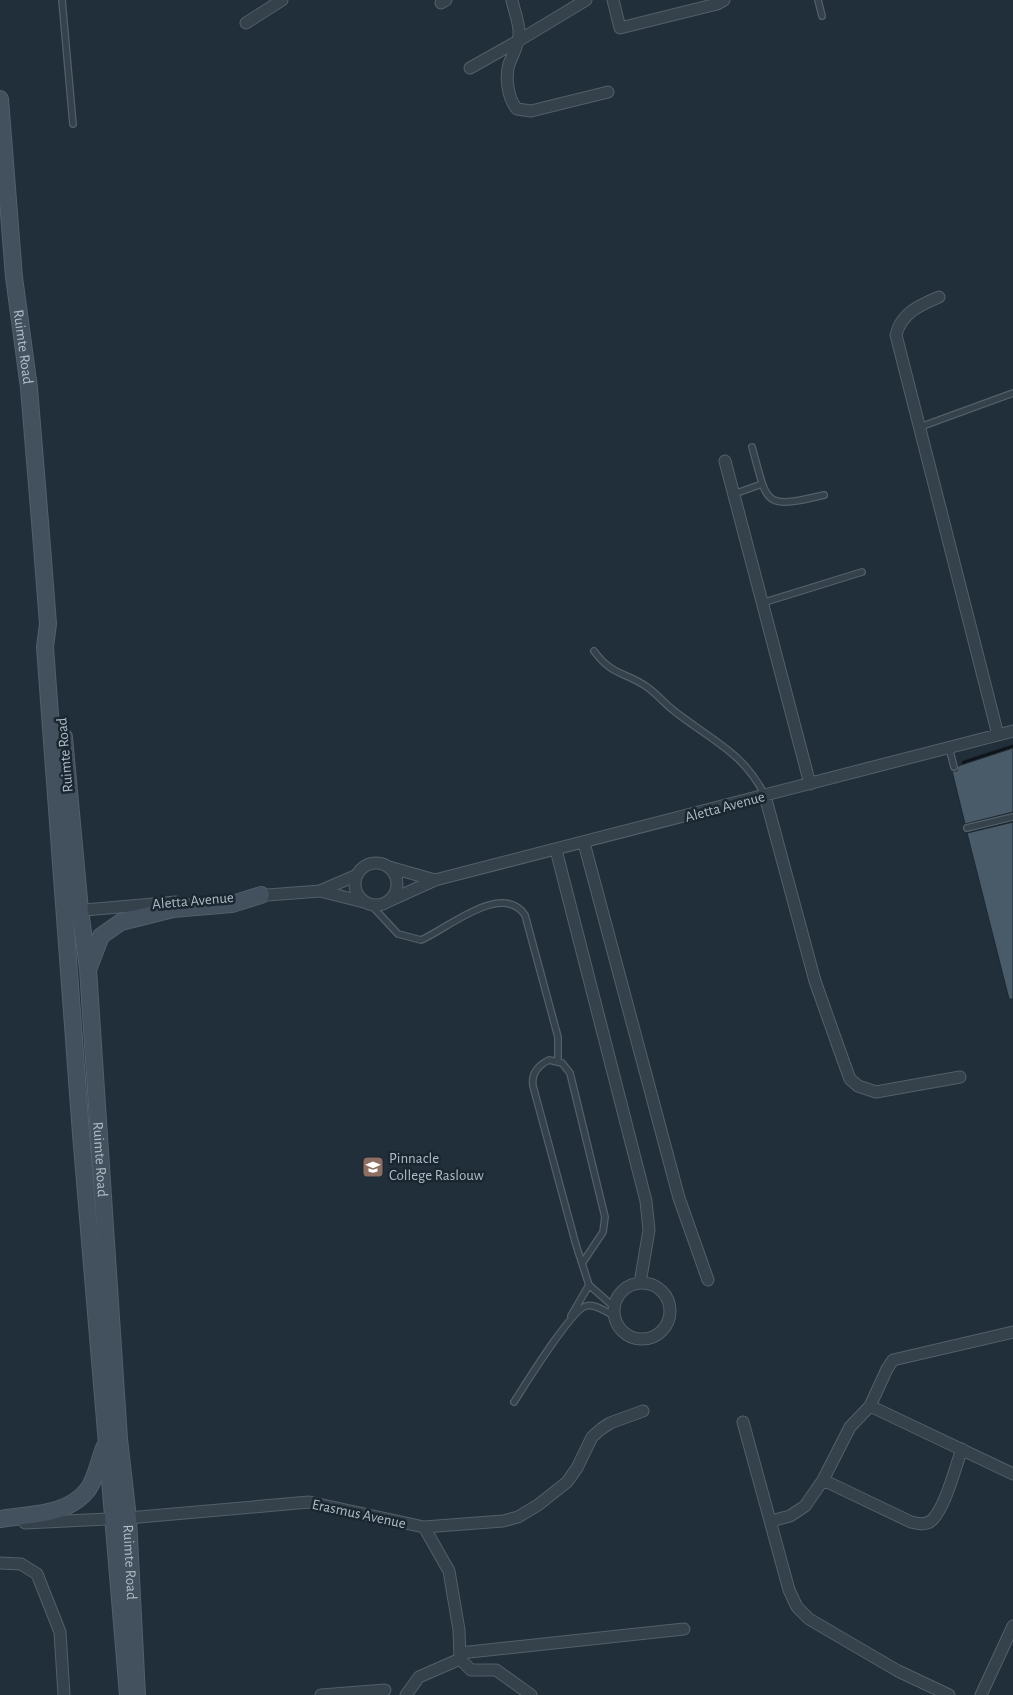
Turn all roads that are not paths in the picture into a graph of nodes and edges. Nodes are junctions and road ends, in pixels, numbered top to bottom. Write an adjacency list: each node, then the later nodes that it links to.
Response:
1 (62, 0): 14 (lane)
2 (282, 0): 9 (street)
3 (512, 0): 10 (street)
4 (586, 0): 10 (street)
5 (613, 0): 6 (street)
6 (724, 0)
7 (818, 0): 8 (lane)
8 (822, 16)
9 (246, 23)
10 (518, 41): 11 (street); 12 (street)
11 (470, 68)
12 (608, 92)
13 (0, 99): 43 (main road, Ruimte Road)
14 (74, 124)
15 (939, 297): 17 (street)
16 (1013, 393): 17 (lane)
17 (920, 427): 27 (street)
18 (752, 447): 20 (lane)
19 (725, 460): 21 (street)
20 (762, 484): 21 (lane); 22 (lane)
21 (734, 494): 24 (street)
22 (824, 495)
23 (862, 572): 24 (lane)
24 (762, 602): 30 (street)
25 (594, 651): 31 (lane)
26 (1013, 731): 27 (street, Aletta Avenue)
27 (998, 735): 28 (street, Aletta Avenue)
28 (949, 747): 29 (lane); 30 (street, Aletta Avenue)
29 (954, 767)
30 (810, 784): 31 (street, Aletta Avenue)
31 (765, 796): 34 (street, Aletta Avenue); 46 (street)
32 (1013, 817): 33 (lane)
33 (967, 828)
34 (584, 843): 35 (street, Aletta Avenue); 48 (street)
35 (556, 850): 38 (street, Aletta Avenue); 49 (street)
36 (389, 867): 37 (street); 38 (street, Aletta Avenue); 41 (street)
37 (357, 875): 39 (street, Aletta Avenue); 42 (street)
38 (436, 880): 41 (street, Aletta Avenue)
39 (320, 891): 40 (street, Aletta Avenue); 42 (street, Aletta Avenue)
40 (261, 895): 43 (street, Aletta Avenue); 44 (main road)
41 (391, 900): 42 (street)
42 (367, 903): 45 (lane)
43 (73, 911): 44 (main road, Ruimte Road); 58 (main road, Ruimte Road)
44 (88, 969): 62 (main road, Ruimte Road)
45 (558, 1061): 47 (lane); 47 (lane)
46 (960, 1077)
47 (583, 1262): 50 (lane)
48 (708, 1280)
49 (640, 1283): 51 (street); 51 (street)
50 (589, 1285): 51 (lane); 52 (lane)
51 (614, 1311): 52 (lane)
52 (568, 1323): 54 (lane)
53 (1013, 1332): 55 (street)
54 (514, 1402)
55 (870, 1406): 59 (street); 61 (street)
56 (643, 1411): 67 (street, Erasmus Avenue)
57 (742, 1422): 65 (street)
58 (107, 1438): 63 (main road); 64 (main road, Ruimte Road)
59 (962, 1449): 60 (street); 61 (street)
60 (1013, 1474)
61 (823, 1480): 65 (street)
62 (128, 1518): 64 (street, Erasmus Avenue); 67 (street, Erasmus Avenue); 76 (main road, Ruimte Road)
63 (0, 1519)
64 (112, 1519): 66 (street, Erasmus Avenue); 75 (main road, Ruimte Road)
65 (772, 1520): 80 (street)
66 (0, 1524)
67 (424, 1527): 71 (street)
68 (0, 1563): 74 (street)
69 (1013, 1626): 81 (street)
70 (684, 1629): 71 (street)
71 (460, 1656): 78 (street); 79 (street)
72 (385, 1690): 73 (street)
73 (342, 1694): 77 (street)
74 (64, 1695)
75 (128, 1695)
76 (138, 1695)
77 (321, 1695)
78 (406, 1695)
79 (531, 1695)
80 (949, 1695)
81 (981, 1695)

